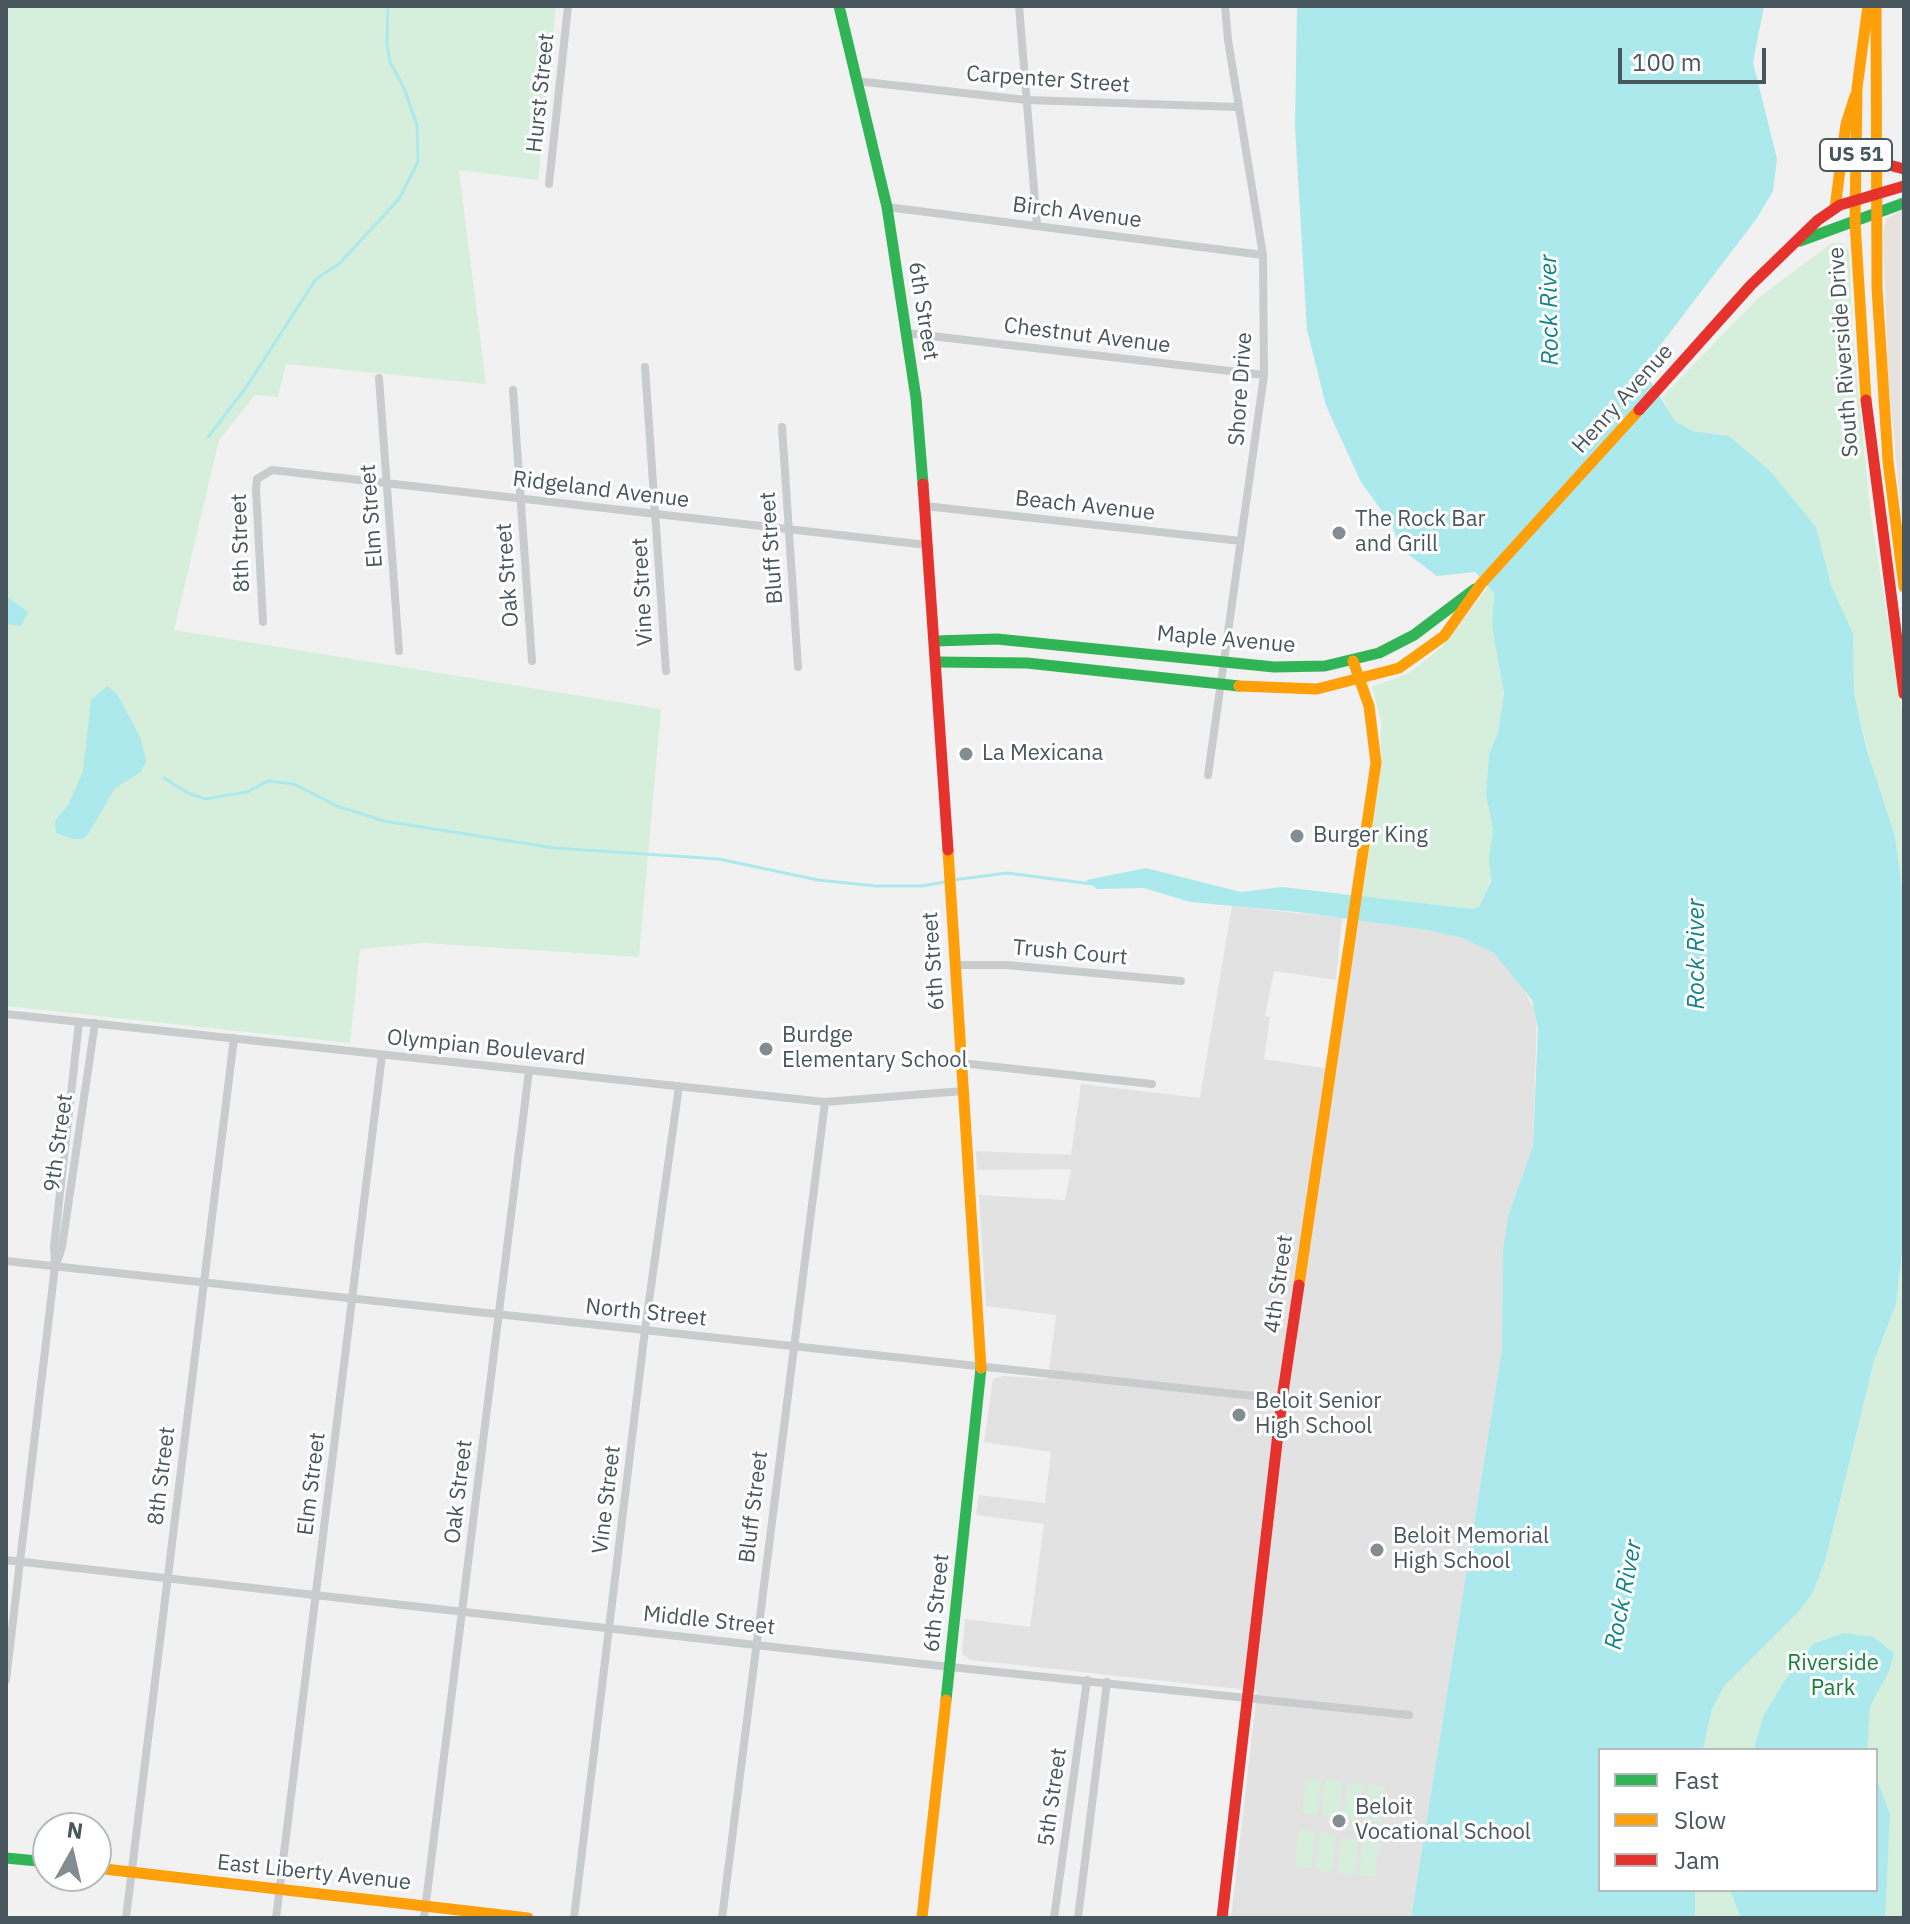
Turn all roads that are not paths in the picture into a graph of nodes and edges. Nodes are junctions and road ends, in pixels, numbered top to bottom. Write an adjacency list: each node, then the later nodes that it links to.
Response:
1 (568, 6): 13 (street, Hurst Street)
2 (839, 6): 7 (street, 6th Street)
3 (1019, 6): 9 (street)
4 (1225, 6): 10 (street, Shore Drive)
5 (1868, 6): 8 (street, South Riverside Drive / US 51)
6 (1876, 6): 11 (street, South Riverside Drive / US 51)
7 (856, 81): 9 (street, Carpenter Street); 18 (street, 6th Street)
8 (1857, 88): 16 (street, South Riverside Drive / US 51); 19 (street)
9 (1027, 100): 10 (street, Carpenter Street); 22 (street)
10 (1238, 107): 24 (street, Shore Drive)
11 (1877, 152): 12 (street); 15 (street, South Riverside Drive / US 51)
12 (1904, 169)
13 (549, 184)
14 (1904, 186): 15 (street, Henry Avenue)
15 (1877, 193): 16 (street, Henry Avenue); 20 (street, South Riverside Drive / US 51)
16 (1855, 199): 19 (street, Henry Avenue); 21 (street, South Riverside Drive / US 51)
17 (1904, 203): 20 (street, Henry Avenue)
18 (887, 207): 22 (street, Birch Avenue); 25 (street, 6th Street)
19 (1835, 208): 23 (street, Henry Avenue)
20 (1877, 213): 21 (street, Henry Avenue); 40 (street, South Riverside Drive / US 51)
21 (1855, 222): 23 (street, Henry Avenue); 52 (street, South Riverside Drive / US 51)
22 (1037, 226): 24 (street, Birch Avenue)
23 (1797, 242): 39 (street, Henry Avenue)
24 (1263, 255): 27 (street, Shore Drive)
25 (906, 333): 27 (street, Chestnut Avenue); 34 (street, 6th Street)
26 (645, 367): 35 (street, Vine Street)
27 (1264, 375): 37 (street, Shore Drive)
28 (379, 378): 32 (street, Elm Street)
29 (513, 390): 33 (street, Oak Street)
30 (782, 427): 36 (street, Bluff Street)
31 (272, 470): 32 (street, Ridgeland Avenue); 41 (street, 8th Street)
32 (388, 483): 33 (street, Ridgeland Avenue); 43 (street, Elm Street)
33 (522, 499): 35 (street, Ridgeland Avenue); 44 (street, Oak Street)
34 (925, 506): 37 (street, Beach Avenue); 38 (street, 6th Street)
35 (657, 514): 36 (street, Ridgeland Avenue); 49 (street, Vine Street)
36 (789, 530): 38 (street, Ridgeland Avenue); 48 (street, Bluff Street)
37 (1241, 541): 47 (street, Shore Drive)
38 (927, 545): 42 (street, 6th Street)
39 (1481, 584): 45 (street, Maple Avenue); 50 (street, Maple Avenue)
40 (1904, 587)
41 (263, 622)
42 (935, 641): 46 (street, 6th Street); 47 (street, Maple Avenue)
43 (399, 651)
44 (532, 661)
45 (1353, 661): 47 (street, Maple Avenue); 50 (street, 4th Street)
46 (936, 662): 51 (street, Maple Avenue); 54 (street, 6th Street)
47 (1224, 662): 51 (street, Shore Drive)
48 (798, 667)
49 (666, 671)
50 (1358, 680): 51 (street, Maple Avenue); 75 (street, 4th Street)
51 (1222, 683): 53 (street, Shore Drive)
52 (1904, 694)
53 (1208, 775)
54 (955, 965): 55 (street, Trush Court); 61 (street, 6th Street)
55 (1181, 981)
56 (6, 1014): 57 (street, Olympian Boulevard)
57 (79, 1022): 58 (street, Olympian Boulevard); 68 (street, 9th Street)
58 (95, 1023): 59 (street, Olympian Boulevard); 68 (street, 9th Street)
59 (234, 1038): 60 (street, Olympian Boulevard); 69 (street, 8th Street)
60 (382, 1055): 62 (street, Olympian Boulevard); 70 (street, Elm Street)
61 (961, 1063): 63 (street); 65 (street, 6th Street)
62 (529, 1070): 64 (street, Olympian Boulevard); 71 (street, Oak Street)
63 (1152, 1084)
64 (679, 1086): 66 (street, Olympian Boulevard); 72 (street, Vine Street)
65 (963, 1091): 66 (street, Olympian Boulevard); 74 (street, 6th Street)
66 (825, 1102): 73 (street, Bluff Street)
67 (6, 1261): 68 (street, North Street)
68 (55, 1266): 69 (street, North Street); 77 (street, 9th Street)
69 (204, 1284): 70 (street, North Street); 78 (street, 8th Street)
70 (353, 1298): 71 (street, North Street); 79 (street, Elm Street)
71 (499, 1315): 72 (street, North Street); 80 (street, Oak Street)
72 (645, 1330): 73 (street, North Street); 81 (street, Vine Street)
73 (792, 1347): 74 (street, North Street); 82 (street, Bluff Street)
74 (981, 1366): 75 (street, North Street); 83 (street, 6th Street)
75 (1282, 1399): 87 (street, 4th Street)
76 (6, 1560): 77 (street, Middle Street)
77 (19, 1562): 78 (street, Middle Street); 84 (street, 9th Street)
78 (167, 1579): 79 (street, Middle Street); 92 (street, 8th Street)
79 (316, 1596): 80 (street, Middle Street); 93 (street, Elm Street)
80 (462, 1612): 81 (street, Middle Street); 94 (street, Oak Street)
81 (611, 1628): 82 (street, Middle Street); 98 (street, Vine Street)
82 (756, 1644): 83 (street, Middle Street); 99 (street, Bluff Street)
83 (950, 1667): 85 (street, Middle Street); 100 (street, 6th Street)
84 (6, 1680)
85 (1087, 1680): 86 (street, Middle Street); 101 (street, 5th Street)
86 (1107, 1682): 87 (street, Middle Street); 102 (street, 5th Street)
87 (1248, 1697): 88 (street, Middle Street); 103 (street, 4th Street)
88 (1409, 1715)
89 (6, 1858): 90 (street)
90 (32, 1860)
91 (112, 1870): 92 (street, East Liberty Avenue)
92 (131, 1872): 93 (street, East Liberty Avenue); 95 (street, 8th Street)
93 (280, 1888): 94 (street, East Liberty Avenue); 96 (street, Elm Street)
94 (425, 1912): 97 (street, East Liberty Avenue)
95 (126, 1918)
96 (276, 1918)
97 (528, 1918)
98 (574, 1918)
99 (722, 1918)
100 (922, 1918)
101 (1054, 1918)
102 (1078, 1918)
103 (1222, 1918)

